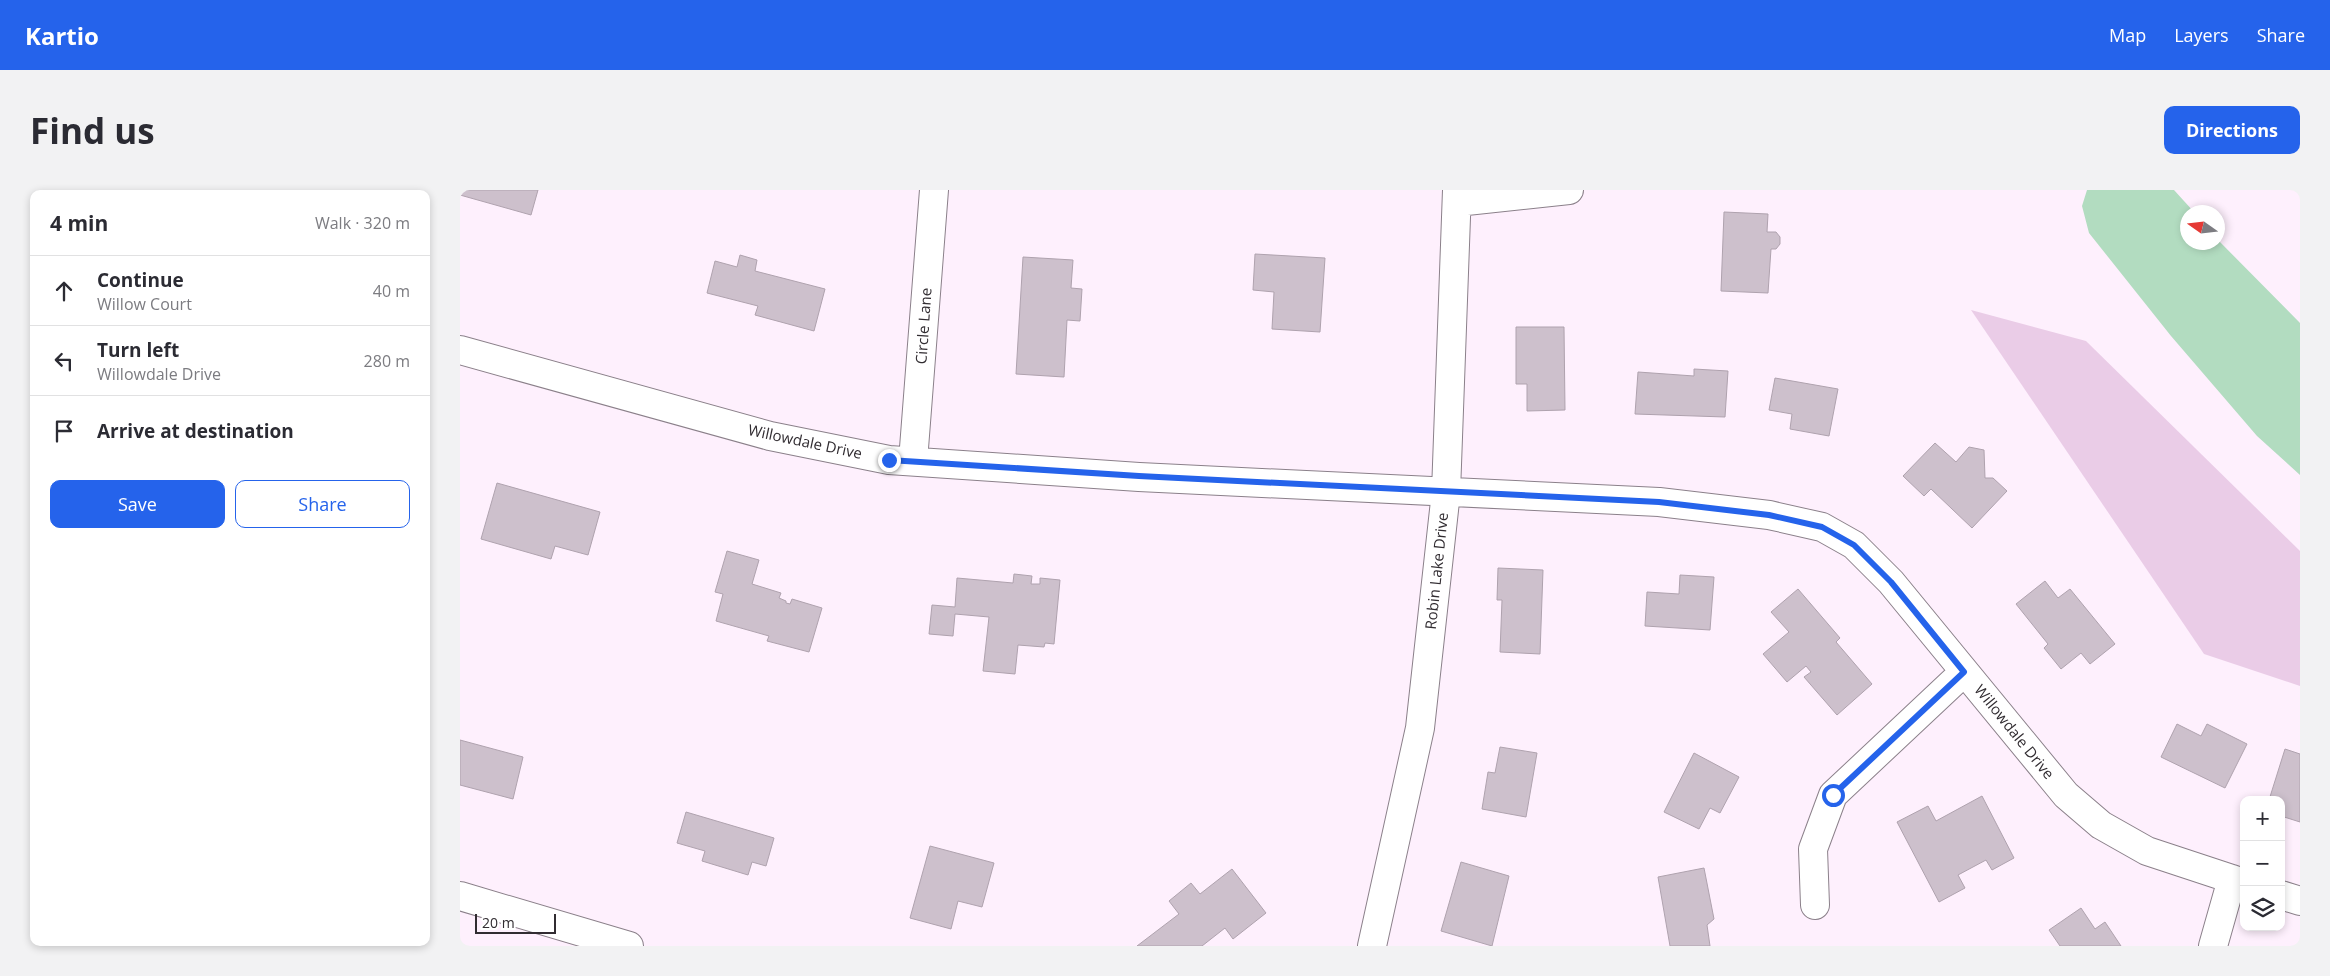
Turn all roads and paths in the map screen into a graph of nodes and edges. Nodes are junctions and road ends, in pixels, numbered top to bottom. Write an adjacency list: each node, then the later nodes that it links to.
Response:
1 (934, 190): 5 (street, Circle Lane)
2 (1569, 190): 3 (street)
3 (1457, 196): 6 (street, Robin Lake Drive)
4 (460, 350): 5 (street, Willowdale Drive)
5 (913, 461): 6 (street, Willowdale Drive)
6 (1446, 492): 7 (street, Willowdale Drive); 14 (street, Robin Lake Drive)
7 (1964, 672): 8 (street, Willowdale Drive); 12 (street)
8 (2238, 881): 15 (street)
9 (460, 896): 13 (street)
10 (2285, 896): 11 (street)
11 (2300, 901)
12 (1814, 905)
13 (629, 946)
14 (1372, 946)
15 (2213, 946)

